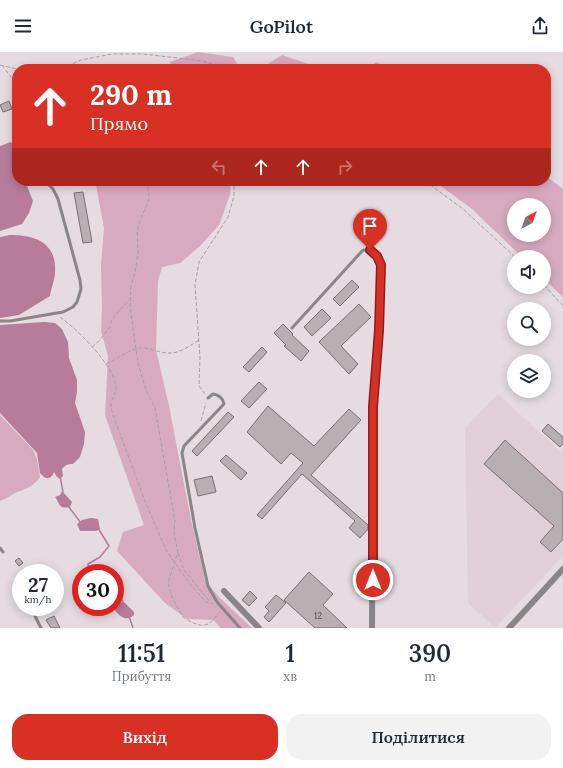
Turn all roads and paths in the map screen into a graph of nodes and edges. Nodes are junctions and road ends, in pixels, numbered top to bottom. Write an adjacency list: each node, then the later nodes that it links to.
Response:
1 (73, 64): 2 (path)
2 (212, 64)
3 (1, 65): 4 (path); 5 (path)
4 (12, 68)
5 (12, 79)
6 (49, 186): 14 (lane)
7 (147, 186): 12 (path)
8 (234, 186): 18 (path)
9 (432, 186): 10 (path)
10 (507, 250)
11 (551, 293): 13 (path)
12 (129, 299): 19 (path); 20 (path)
13 (563, 306)
14 (56, 314): 15 (lane); 19 (path)
15 (0, 321)
16 (292, 328): 17 (lane)
17 (379, 330): 36 (street)
18 (199, 340): 20 (path); 22 (path)
19 (92, 347): 21 (path)
20 (136, 349): 21 (path); 26 (path)
21 (106, 364): 27 (path)
22 (208, 398): 23 (path); 23 (lane)
23 (198, 431): 31 (lane)
24 (0, 548): 25 (lane)
25 (3, 552)
26 (178, 552): 27 (path); 30 (path)
27 (174, 562): 30 (path); 31 (path)
28 (563, 569): 37 (street)
29 (224, 591): 35 (street)
30 (213, 604): 31 (path)
31 (222, 609): 34 (lane)
32 (35, 616): 33 (lane)
33 (41, 628)
34 (240, 628)
35 (259, 628)
36 (372, 628)
37 (509, 628)

